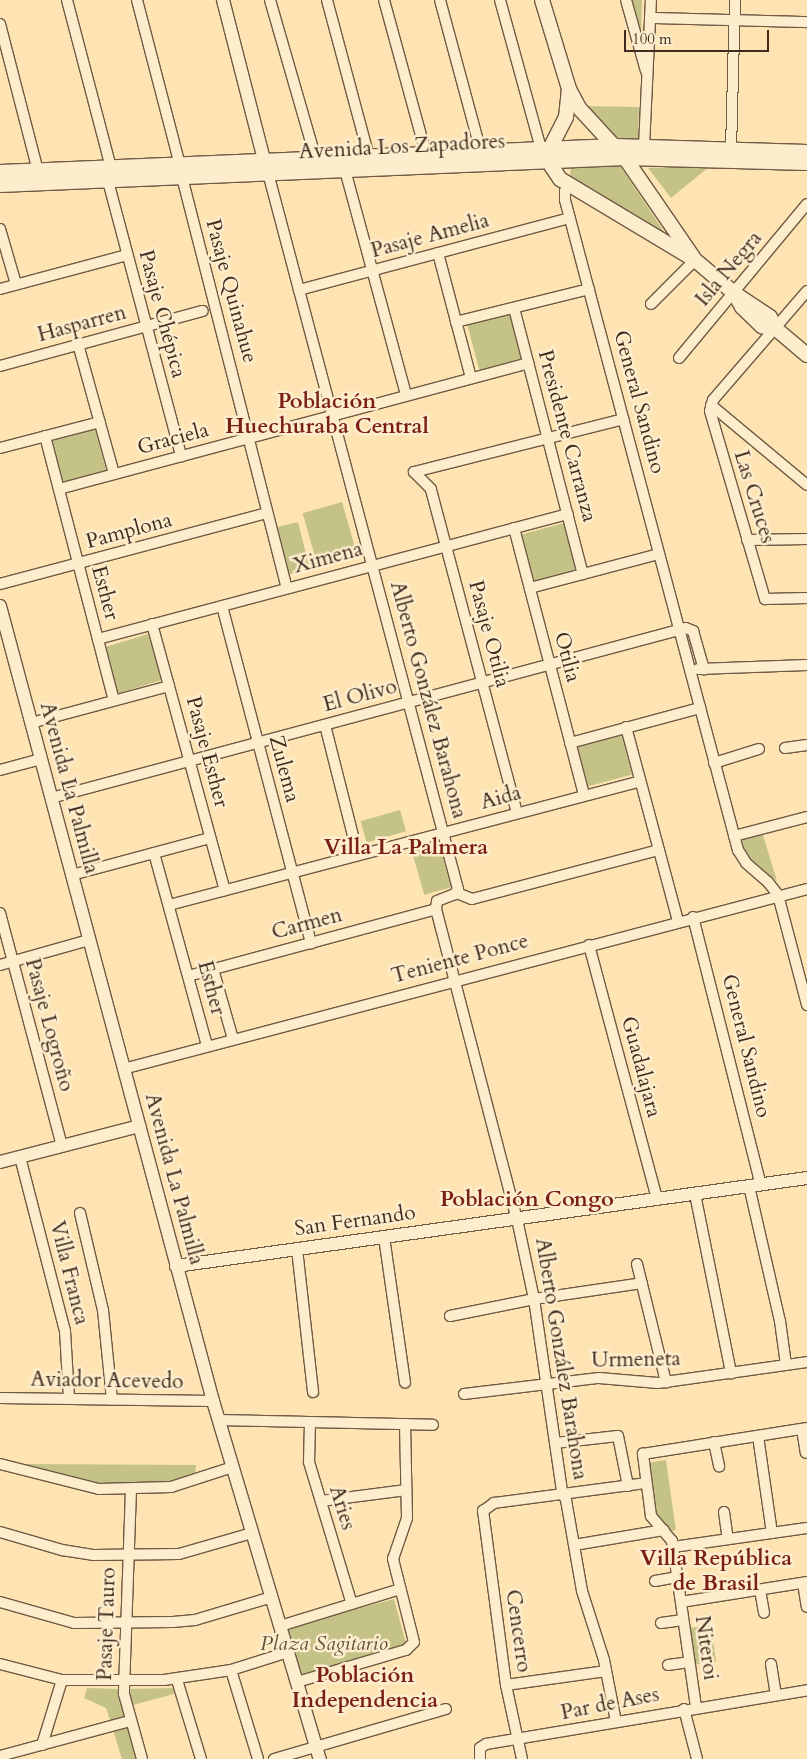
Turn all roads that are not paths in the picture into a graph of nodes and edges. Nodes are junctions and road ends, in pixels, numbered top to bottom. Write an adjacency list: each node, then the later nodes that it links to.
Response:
1 (67, 0): 35 (street, Pasaje Chépica)
2 (137, 0): 33 (street, Pasaje Quinahue)
3 (270, 0): 28 (street)
4 (327, 0): 26 (street)
5 (384, 0): 25 (street)
6 (440, 0): 22 (street)
7 (500, 0): 24 (street)
8 (542, 0): 18 (main road)
9 (626, 0): 17 (street)
10 (651, 0): 13 (street)
11 (735, 0): 14 (street)
12 (227, 1): 30 (street, Alberto González Barahona)
13 (650, 18): 14 (street); 17 (street)
14 (734, 20): 15 (street); 21 (street)
15 (807, 22)
16 (0, 24): 32 (street)
17 (649, 81): 20 (street)
18 (569, 89): 19 (main road); 24 (main road)
19 (615, 146): 20 (main road, Avenida Los Zapadores); 24 (main road, Avenida Los Zapadores); 27 (main road)
20 (644, 147): 21 (main road, Avenida Los Zapadores)
21 (731, 150): 23 (main road, Avenida Los Zapadores)
22 (482, 152): 24 (main road, Avenida Los Zapadores); 25 (main road, Avenida Los Zapadores)
23 (807, 152)
24 (547, 153): 27 (main road, Avenida Los Zapadores); 31 (main road, Avenida Los Zapadores); 36 (main road)
25 (426, 154): 26 (main road, Avenida Los Zapadores)
26 (369, 157): 28 (main road, Avenida Los Zapadores)
27 (625, 158): 29 (main road, Avenida Los Zapadores); 41 (main road)
28 (316, 159): 30 (main road, Avenida Los Zapadores)
29 (807, 163)
30 (266, 167): 31 (main road, Avenida Los Zapadores); 33 (main road, Avenida Los Zapadores); 50 (street, Alberto González Barahona)
31 (345, 170): 46 (street)
32 (38, 171): 34 (main road, Avenida Los Zapadores); 35 (main road, Avenida Los Zapadores)
33 (181, 171): 35 (main road, Avenida Los Zapadores); 71 (street, Pasaje Quinahue)
34 (0, 172)
35 (109, 174): 37 (main road, Avenida Los Zapadores); 44 (street, Pasaje Chépica)
36 (564, 183): 39 (street, General Sandino); 42 (main road)
37 (0, 186)
38 (807, 204): 52 (street, Isla Negra)
39 (570, 218): 43 (street, Pasaje Amelia); 49 (street, General Sandino)
40 (0, 229): 47 (street)
41 (676, 231): 42 (main road); 45 (main road)
42 (665, 242): 45 (main road)
43 (438, 253): 46 (street, Pasaje Amelia); 56 (street)
44 (127, 254): 47 (street); 57 (street, Pasaje Chépica)
45 (695, 260): 52 (main road); 53 (street)
46 (372, 270): 50 (street, Pasaje Amelia); 65 (street)
47 (16, 284): 48 (street)
48 (0, 289)
49 (589, 289): 54 (street); 68 (street, General Sandino)
50 (299, 290): 67 (street, Alberto González Barahona)
51 (807, 291): 58 (street)
52 (734, 293): 58 (main road); 61 (street, Isla Negra)
53 (651, 304)
54 (514, 308): 56 (street); 62 (street, Presidente Carranza)
55 (203, 311): 57 (street, Hasparren)
56 (456, 322): 64 (street)
57 (146, 326): 59 (street, Hasparren); 74 (street, Pasaje Chépica)
58 (775, 328): 60 (main road); 66 (street)
59 (78, 344): 63 (street, Hasparren); 69 (street)
60 (807, 355)
61 (679, 358)
62 (528, 362): 64 (street, Graciela); 72 (street, Presidente Carranza)
63 (0, 366)
64 (471, 378): 65 (street, Graciela)
65 (406, 395): 67 (street, Graciela)
66 (711, 405): 76 (street); 82 (street, Las Cruces)
67 (332, 416): 71 (street, Graciela); 86 (street, Alberto González Barahona)
68 (623, 419): 72 (street); 84 (street, General Sandino)
69 (100, 422): 70 (street); 75 (street)
70 (45, 436): 73 (street); 77 (street, Esther)
71 (248, 438): 74 (street, Graciela); 78 (street, Pasaje Quinahue)
72 (548, 438): 79 (street, Presidente Carranza); 83 (street, Pasaje Otilia)
73 (0, 448)
74 (181, 456): 75 (street, Graciela)
75 (114, 474): 77 (street, Graciela)
76 (807, 485)
77 (58, 489): 85 (street, Esther)
78 (267, 513): 85 (street, Pamplona); 89 (street, Pasaje Quinahue)
79 (568, 514): 80 (street, Ximena); 87 (street, Presidente Carranza)
80 (514, 528): 83 (street, Ximena); 90 (street, Otilia)
81 (807, 539): 82 (street)
82 (747, 540): 91 (street, Las Cruces)
83 (446, 546): 86 (street, Ximena); 101 (street, Pasaje Otilia)
84 (659, 554): 87 (street); 95 (street, General Sandino)
85 (78, 563): 88 (street, Pamplona); 96 (street, Esther)
86 (371, 566): 89 (street, Ximena); 104 (street, Alberto González Barahona)
87 (583, 574): 90 (street)
88 (0, 584)
89 (287, 588): 93 (street, Ximena)
90 (530, 588): 97 (street, Otilia)
91 (807, 598)
92 (0, 606): 106 (street, Avenida La Palmilla)
93 (222, 606): 94 (street, Ximena); 110 (street, Zulema)
94 (152, 624): 96 (street, Ximena); 102 (street, Pasaje Esther)
95 (679, 630): 97 (street, El Olivo); 99 (street, General Sandino); 100 (street)
96 (98, 639): 103 (street, Esther)
97 (550, 665): 101 (street, El Olivo); 109 (street, Otilia)
98 (807, 665): 100 (street)
99 (689, 669): 100 (street); 105 (street, General Sandino)
100 (704, 669)
101 (482, 683): 104 (street, El Olivo); 121 (street, Pasaje Otilia)
102 (169, 686): 103 (street); 115 (street, Pasaje Esther)
103 (114, 700): 106 (street)
104 (407, 704): 107 (street, El Olivo); 123 (street, Alberto González Barahona)
105 (700, 708): 108 (street); 116 (street, General Sandino)
106 (31, 723): 114 (street, Avenida La Palmilla)
107 (325, 725): 110 (street, El Olivo); 128 (street)
108 (626, 727): 109 (street); 118 (street)
109 (570, 742): 119 (street, Otilia)
110 (258, 743): 115 (street, El Olivo); 129 (street, Zulema)
111 (807, 745): 113 (street)
112 (759, 748): 116 (street)
113 (785, 748)
114 (41, 759): 117 (street); 120 (street, Avenida La Palmilla)
115 (190, 761): 120 (street, El Olivo); 125 (street, Pasaje Esther)
116 (714, 762): 124 (street, General Sandino)
117 (0, 770)
118 (640, 780): 119 (street, Aida); 126 (street)
119 (584, 795): 121 (street, Aida)
120 (51, 798): 130 (street, Avenida La Palmilla)
121 (517, 813): 123 (street, Aida)
122 (807, 817): 124 (street)
123 (442, 833): 128 (street, Aida); 133 (street, Alberto González Barahona)
124 (734, 836): 134 (street, General Sandino)
125 (210, 838): 127 (street); 132 (street, Pasaje Esther)
126 (659, 850): 133 (street); 139 (street)
127 (154, 853): 130 (street); 135 (street, Esther)
128 (358, 855): 129 (street, Aida)
129 (292, 872): 132 (street, Aida); 141 (street, Zulema)
130 (72, 875): 140 (street, Avenida La Palmilla)
131 (807, 889): 134 (street, Teniente Ponce)
132 (225, 890): 135 (street, Aida)
133 (457, 893): 136 (street)
134 (778, 895): 138 (street, Teniente Ponce); 148 (street, General Sandino)
135 (169, 905): 146 (street, Esther)
136 (436, 910): 141 (street, Carmen); 147 (street, Alberto González Barahona)
137 (0, 913): 143 (street, Pasaje Logroño)
138 (693, 917): 139 (street, Teniente Ponce); 157 (street, General Sandino)
139 (678, 921): 142 (street, Teniente Ponce)
140 (89, 940): 143 (street); 151 (street, Avenida La Palmilla)
141 (311, 943): 145 (street, Carmen)
142 (588, 945): 147 (street, Teniente Ponce); 159 (street, Guadalajara)
143 (13, 961): 144 (street); 153 (street, Pasaje Logroño)
144 (0, 965)
145 (213, 969): 146 (street, Carmen); 149 (street, Esther)
146 (188, 976): 150 (street, Esther)
147 (454, 981): 149 (street, Teniente Ponce); 161 (street, Alberto González Barahona)
148 (807, 1005)
149 (233, 1040): 150 (street, Teniente Ponce)
150 (207, 1046): 151 (street, Teniente Ponce)
151 (123, 1068): 152 (street, Avenida La Palmilla)
152 (139, 1126): 153 (street); 165 (street, Avenida La Palmilla)
153 (62, 1146): 154 (street)
154 (20, 1157): 155 (street); 178 (street, Villa Franca)
155 (0, 1162)
156 (806, 1181): 157 (street, San Fernando)
157 (755, 1186): 158 (street, San Fernando); 170 (street, General Sandino)
158 (695, 1194): 159 (street, San Fernando); 171 (street)
159 (657, 1199): 161 (street, San Fernando)
160 (80, 1214): 179 (street)
161 (517, 1219): 162 (street, San Fernando); 167 (street, Alberto González Barahona)
162 (384, 1237): 163 (street, San Fernando); 172 (street)
163 (297, 1250): 165 (street, San Fernando); 175 (street)
164 (637, 1264): 166 (street)
165 (176, 1266): 180 (street, Avenida La Palmilla)
166 (642, 1283): 167 (street); 173 (street)
167 (534, 1299): 168 (street); 174 (street, Alberto González Barahona)
168 (450, 1316)
169 (807, 1362): 170 (street, Urmeneta)
170 (786, 1365): 171 (street, Urmeneta)
171 (731, 1373): 173 (street, Urmeneta)
172 (405, 1382)
173 (666, 1382): 174 (street, Urmeneta)
174 (546, 1384): 176 (street, Urmeneta); 188 (street, Alberto González Barahona)
175 (313, 1392)
176 (464, 1394)
177 (0, 1398): 178 (street, Aviador Acevedo)
178 (69, 1400): 179 (street, Aviador Acevedo)
179 (112, 1400): 180 (street, Aviador Acevedo)
180 (213, 1401): 181 (street, Avenida La Palmilla)
181 (219, 1420): 182 (street); 192 (street, Avenida La Palmilla)
182 (310, 1422): 183 (street); 198 (street, Aries)
183 (405, 1424): 184 (street); 196 (street)
184 (432, 1425)
185 (804, 1429): 186 (street); 189 (street)
186 (758, 1436): 187 (street); 204 (street)
187 (714, 1442): 191 (street); 193 (street, Niteroi)
188 (555, 1443): 194 (street); 197 (street, Alberto González Barahona)
189 (806, 1453)
190 (0, 1464): 195 (street)
191 (718, 1466)
192 (233, 1467): 195 (street); 203 (street, Avenida La Palmilla)
193 (646, 1483): 194 (street); 201 (street, Niteroi)
194 (628, 1486): 197 (street)
195 (131, 1489): 208 (street, Pasaje Tauro)
196 (406, 1490): 198 (street); 212 (street)
197 (562, 1492): 206 (street, Alberto González Barahona); 235 (street, Cencerro)
198 (320, 1501): 217 (street, Aries)
199 (724, 1512): 205 (street)
200 (807, 1528): 204 (street)
201 (664, 1530): 206 (street); 207 (street, Niteroi)
202 (0, 1532): 208 (street)
203 (252, 1533): 208 (street); 214 (street, Avenida La Palmilla)
204 (772, 1533): 205 (street)
205 (728, 1539): 207 (street)
206 (574, 1545): 230 (street, Alberto González Barahona)
207 (673, 1547): 209 (street, Niteroi)
208 (129, 1555): 221 (street, Pasaje Tauro)
209 (677, 1577): 210 (street); 216 (street, Niteroi)
210 (655, 1581)
211 (805, 1583): 213 (street); 218 (street)
212 (400, 1589): 217 (street); 234 (street)
213 (760, 1590): 216 (street); 219 (street)
214 (272, 1597): 221 (street); 223 (street, Avenida La Palmilla)
215 (0, 1602): 221 (street)
216 (681, 1602): 220 (street, Niteroi)
217 (352, 1604): 223 (street)
218 (807, 1607)
219 (764, 1613)
220 (683, 1620): 222 (street); 225 (street, Niteroi)
221 (127, 1623): 233 (street, Pasaje Tauro)
222 (661, 1623)
223 (280, 1626): 224 (street, Avenida La Palmilla)
224 (288, 1652): 229 (street); 234 (street, Avenida La Palmilla)
225 (689, 1662): 228 (street); 238 (street, Niteroi)
226 (0, 1664): 231 (street)
227 (771, 1664): 237 (street)
228 (668, 1665)
229 (232, 1670): 232 (street); 250 (street)
230 (606, 1671): 235 (street); 242 (street, Alberto González Barahona)
231 (62, 1680): 233 (street); 244 (street)
232 (177, 1680): 233 (street); 249 (street)
233 (123, 1681): 241 (street, Pasaje Tauro)
234 (297, 1682): 245 (street, Avenida La Palmilla)
235 (506, 1684): 243 (street, Cencerro)
236 (807, 1690): 237 (street, Par de Ases)
237 (776, 1695): 238 (street, Par de Ases)
238 (696, 1707): 240 (street, Par de Ases)
239 (446, 1709): 245 (street)
240 (684, 1709): 242 (street, Par de Ases); 253 (street, Niteroi)
241 (130, 1721): 244 (street); 248 (street, Pasaje Tauro)
242 (616, 1722): 243 (street, Par de Ases)
243 (518, 1740): 246 (street, Par de Ases); 252 (street, Cencerro)
244 (42, 1745): 247 (street)
245 (318, 1753): 251 (street)
246 (480, 1754)
247 (0, 1756)
248 (142, 1759)
249 (201, 1759)
250 (258, 1759)
251 (274, 1759)
252 (522, 1759)
253 (695, 1759)

